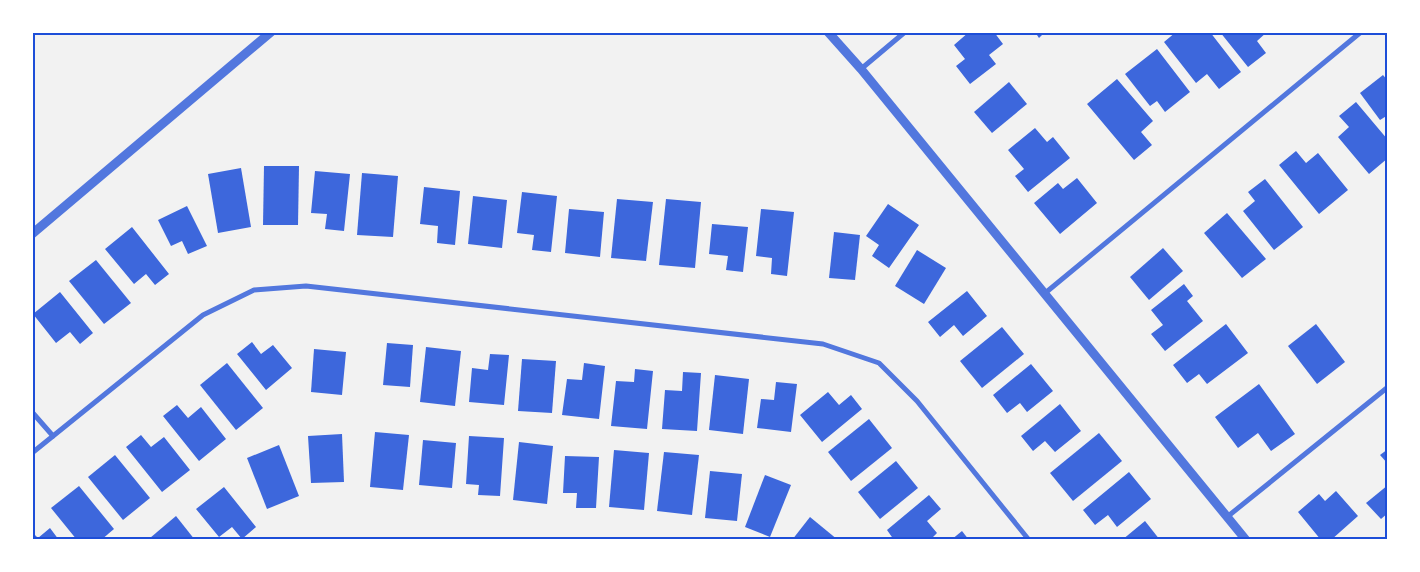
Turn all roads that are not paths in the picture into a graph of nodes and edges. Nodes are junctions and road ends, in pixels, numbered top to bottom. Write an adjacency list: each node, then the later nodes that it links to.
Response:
1 (271, 32): 6 (street)
2 (828, 32): 5 (street)
3 (905, 32): 5 (street)
4 (1361, 32): 7 (street)
5 (861, 69): 7 (street)
6 (32, 234)
7 (1044, 294): 12 (street)
8 (1388, 387): 12 (street)
9 (32, 412): 10 (street)
10 (53, 436): 11 (street); 13 (street)
11 (32, 453)
12 (1227, 517): 14 (street)
13 (1028, 540)
14 (1246, 540)

